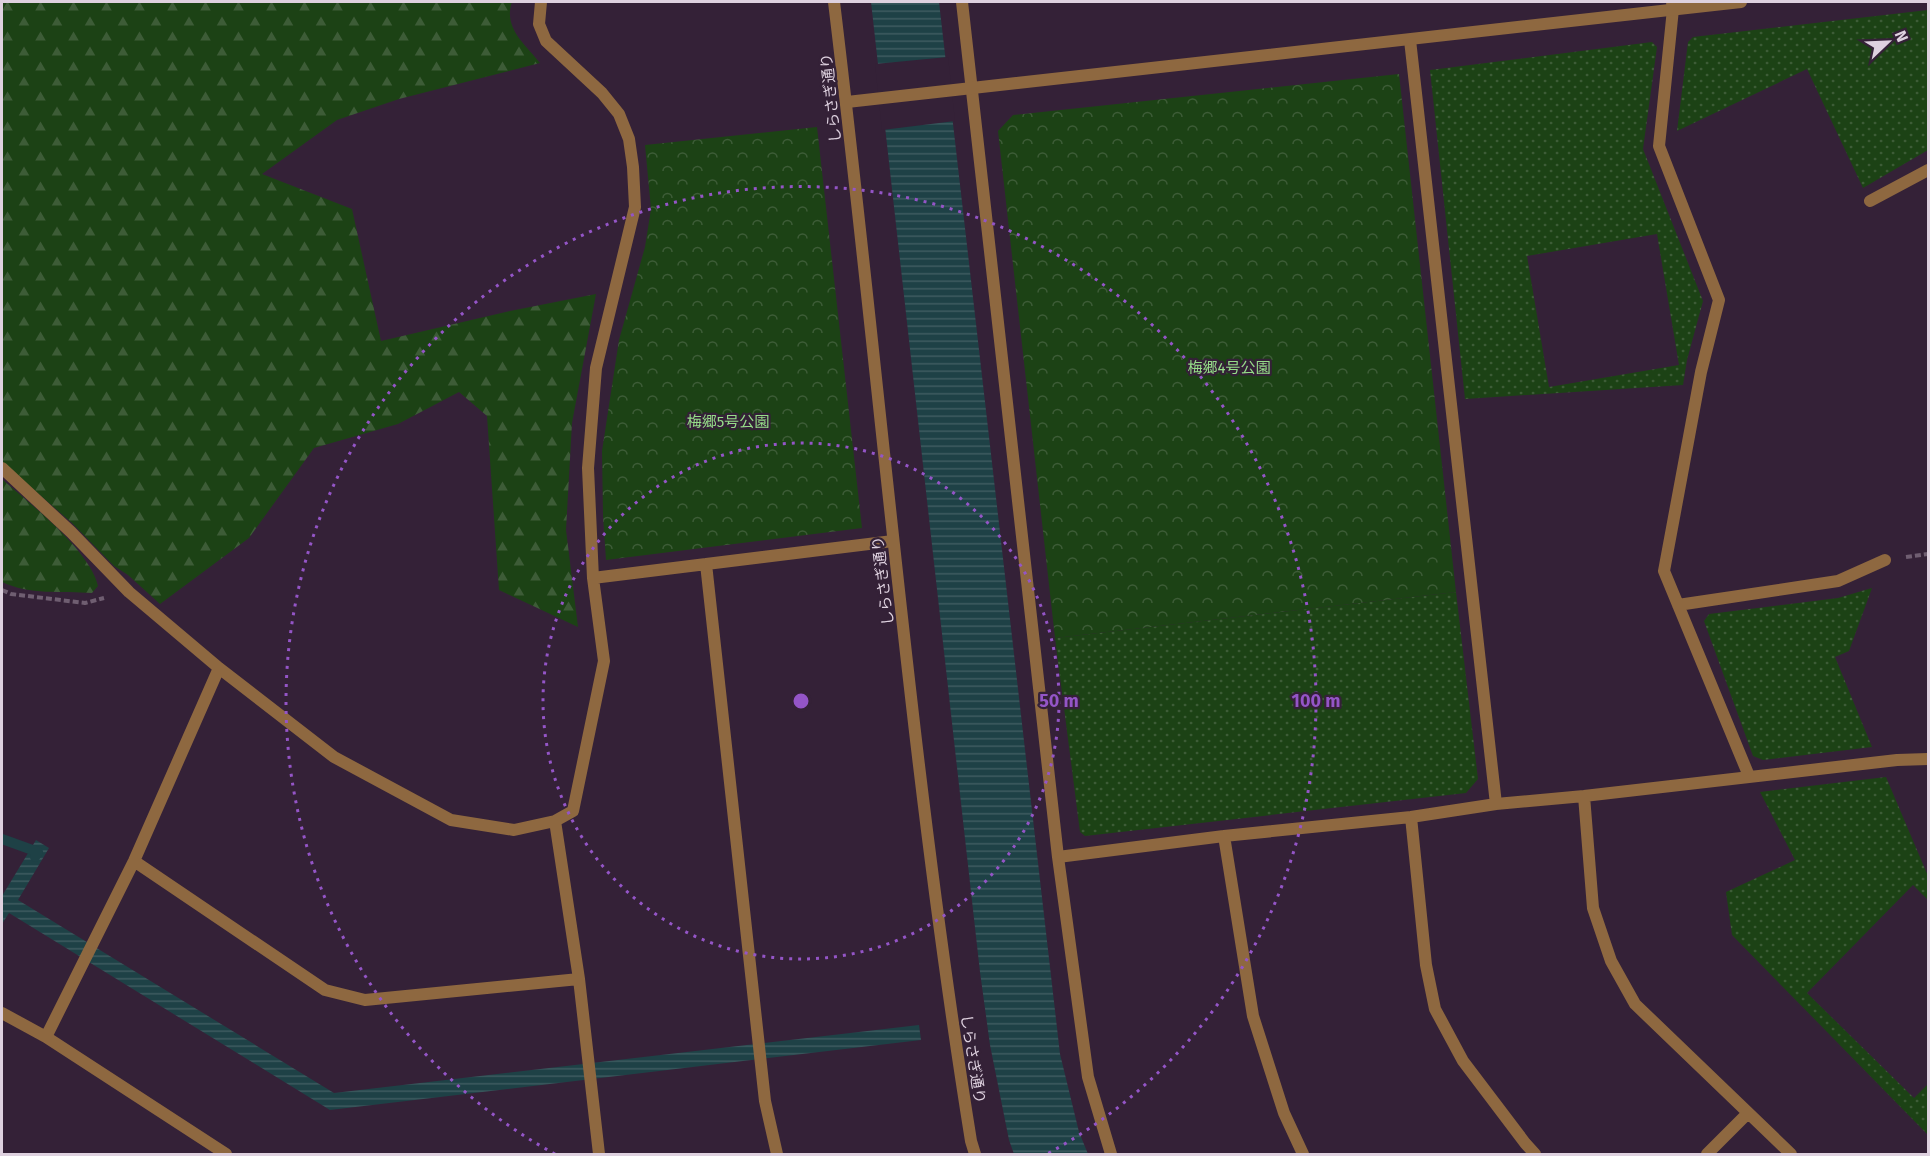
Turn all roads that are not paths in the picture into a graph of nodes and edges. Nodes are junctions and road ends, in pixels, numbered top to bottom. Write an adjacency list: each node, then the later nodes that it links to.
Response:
1 (541, 2): 15 (street)
2 (834, 2): 8 (street, しらさぎ通り)
3 (962, 2): 7 (street)
4 (1741, 2): 5 (street)
5 (1672, 5): 6 (street); 16 (street)
6 (1410, 39): 7 (street); 21 (street)
7 (973, 88): 8 (street); 25 (street)
8 (847, 102): 12 (street, しらさぎ通り)
9 (1929, 170): 10 (street)
10 (1870, 201)
11 (2, 468): 17 (street)
12 (893, 541): 14 (street); 34 (street, しらさぎ通り)
13 (1885, 560): 16 (street)
14 (706, 564): 15 (street); 33 (street)
15 (593, 578): 23 (street)
16 (1678, 605): 19 (street)
17 (219, 668): 23 (street); 26 (street)
18 (1929, 759): 19 (street)
19 (1749, 776): 20 (street)
20 (1584, 796): 21 (street); 30 (street)
21 (1496, 804): 22 (street)
22 (1411, 817): 24 (street); 37 (street)
23 (555, 821): 27 (street)
24 (1224, 836): 25 (street); 36 (street)
25 (1058, 856): 35 (street)
26 (134, 861): 27 (street); 29 (street)
27 (579, 979): 32 (street)
28 (2, 1013): 29 (street)
29 (46, 1037): 31 (street)
30 (1748, 1113): 38 (street); 39 (street)
31 (226, 1155)
32 (599, 1155)
33 (777, 1155)
34 (975, 1155)
35 (1112, 1155)
36 (1303, 1155)
37 (1535, 1155)
38 (1707, 1155)
39 (1791, 1155)

